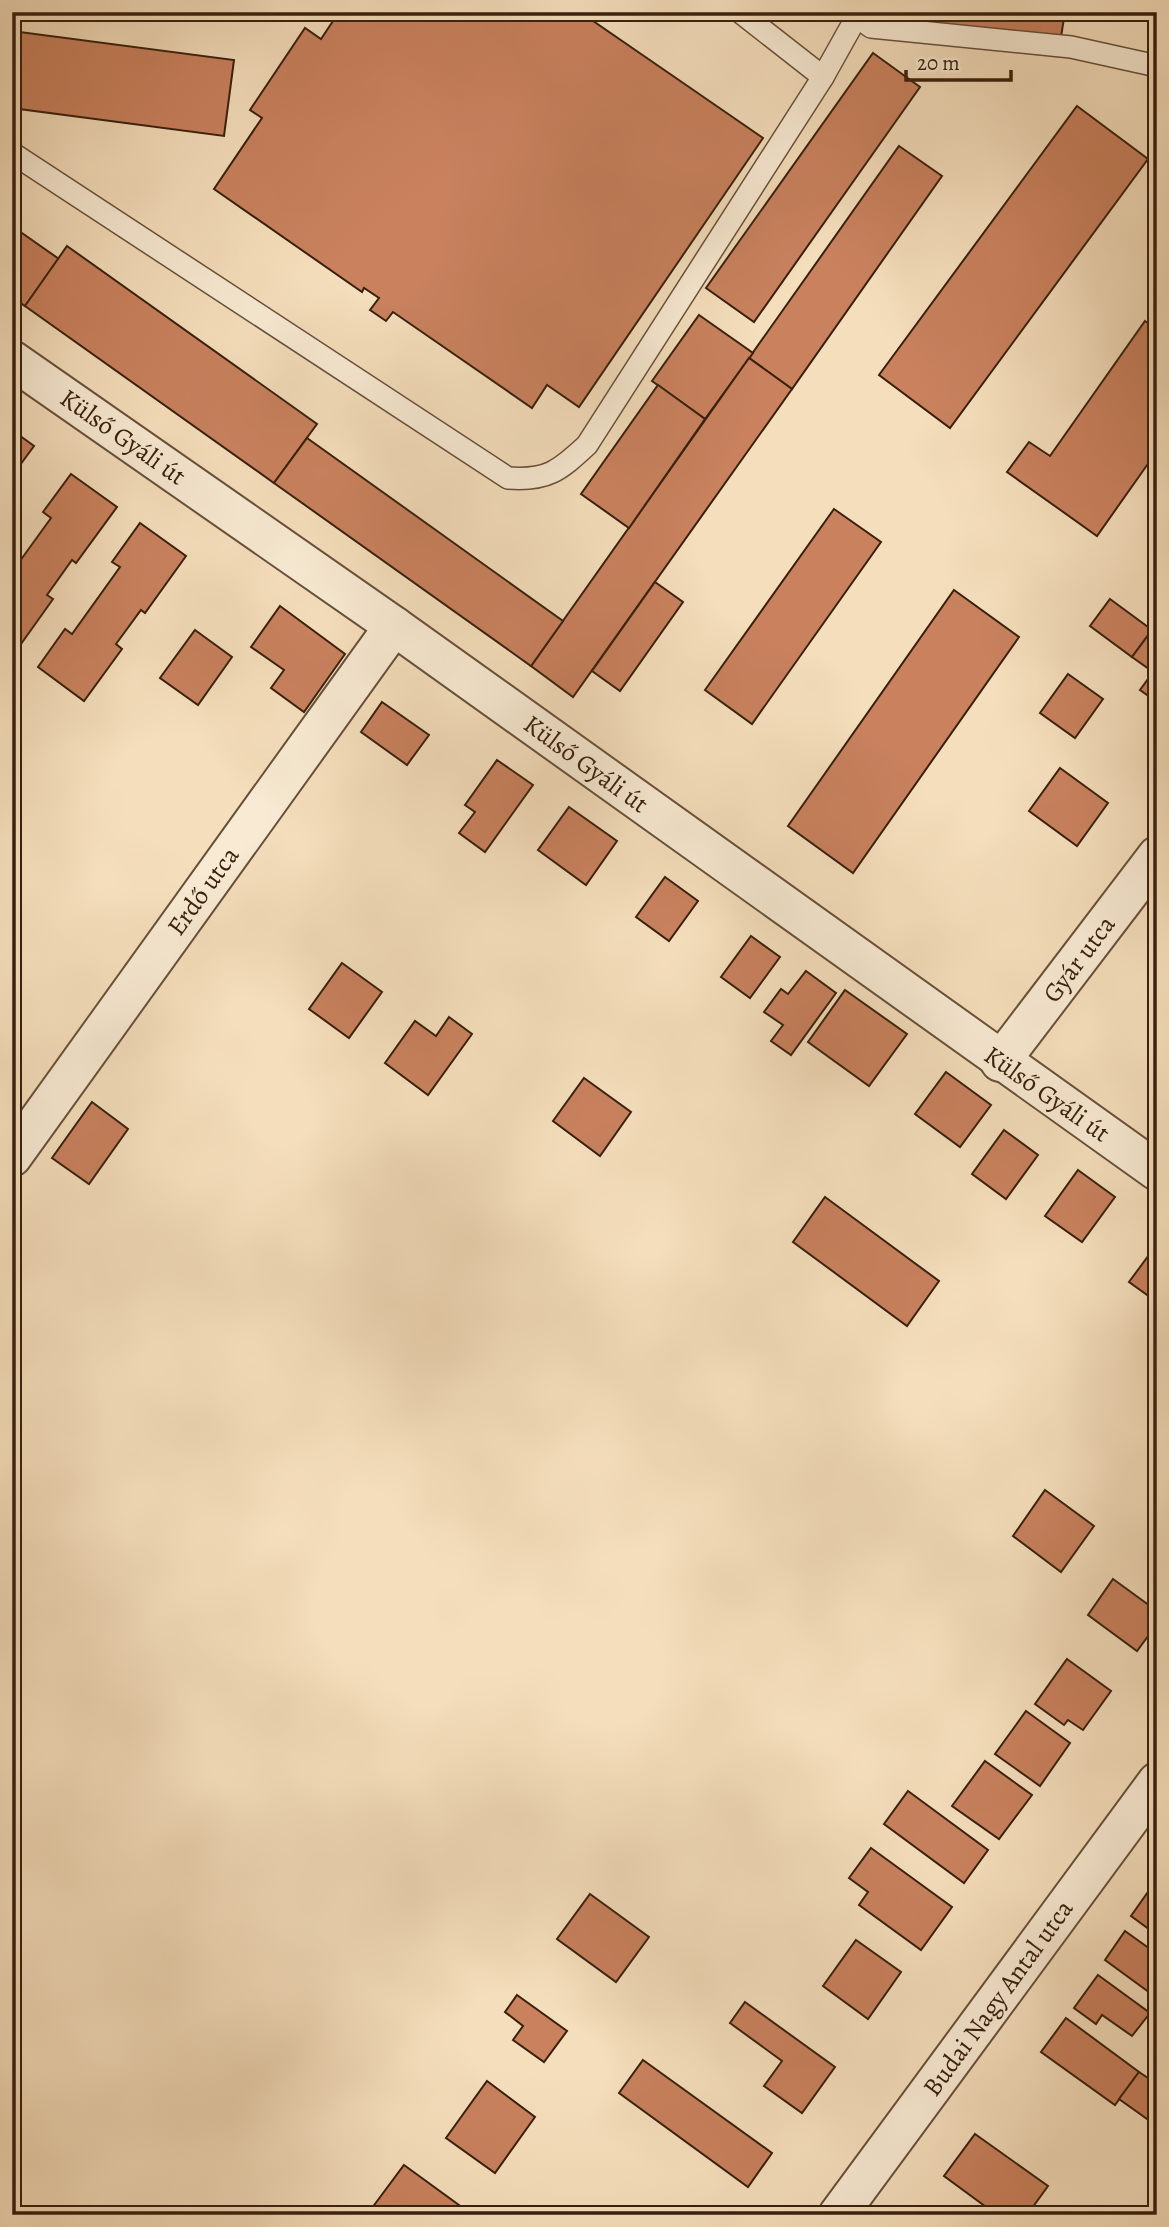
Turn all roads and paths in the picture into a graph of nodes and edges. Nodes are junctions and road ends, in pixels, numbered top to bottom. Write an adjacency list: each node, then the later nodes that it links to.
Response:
1 (740, 12): 4 (lane)
2 (854, 15): 3 (lane); 4 (lane)
3 (1157, 66)
4 (823, 77): 5 (lane)
5 (12, 153)
6 (12, 360): 7 (street, Külső Gyáli út)
7 (394, 626): 9 (street, Külső Gyáli út); 10 (street, Erdő utca)
8 (1157, 856): 9 (street, Gyár utca)
9 (1000, 1062): 11 (street, Külső Gyáli út)
10 (12, 1157)
11 (1157, 1171)
12 (1157, 1782): 13 (street, Budai Nagy Antal utca)
13 (838, 2215)

